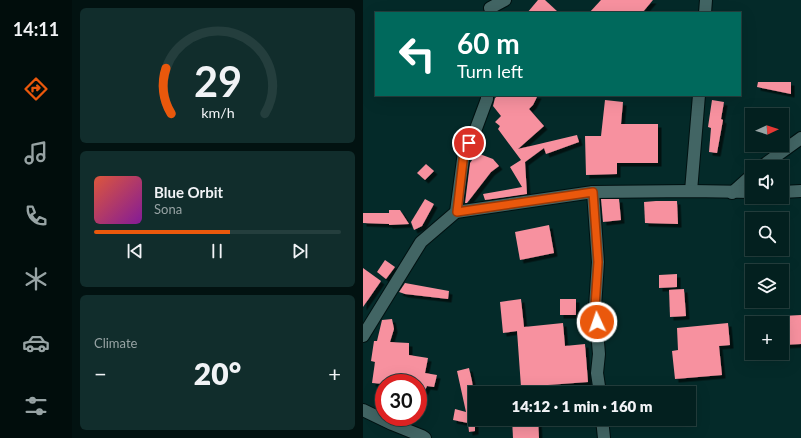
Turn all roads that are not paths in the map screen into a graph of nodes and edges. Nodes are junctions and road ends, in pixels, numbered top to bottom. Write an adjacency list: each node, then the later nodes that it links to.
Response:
1 (505, 0): 3 (street)
2 (706, 0): 4 (street)
3 (490, 7)
4 (705, 12)
5 (487, 96): 16 (street)
6 (699, 96): 10 (street)
7 (801, 138): 8 (street)
8 (771, 160)
9 (745, 181): 13 (street)
10 (691, 191): 12 (street); 13 (street)
11 (801, 191): 15 (street)
12 (593, 192): 16 (street); 18 (street)
13 (732, 192): 14 (street)
14 (745, 192)
15 (789, 192)
16 (457, 212): 17 (street)
17 (363, 336)
18 (599, 386)
19 (363, 410): 21 (street)
20 (602, 426): 22 (street)
21 (425, 438)
22 (603, 438)

